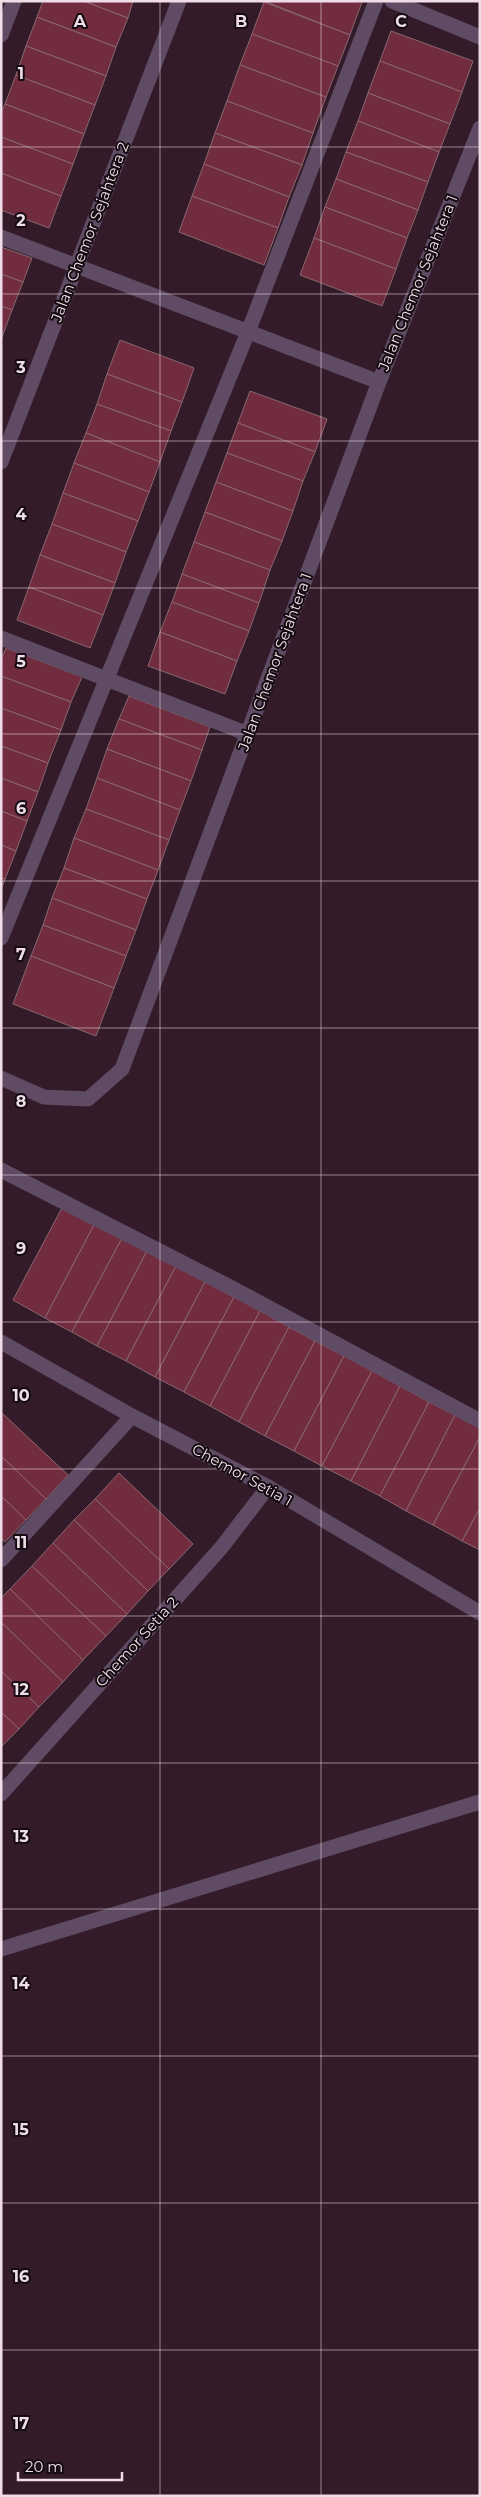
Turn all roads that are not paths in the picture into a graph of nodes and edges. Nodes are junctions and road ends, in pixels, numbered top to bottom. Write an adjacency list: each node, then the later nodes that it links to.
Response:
1 (14, 1): 5 (street)
2 (179, 1): 9 (street, Jalan Chemor Sejahtera 2)
3 (376, 1): 10 (street)
4 (392, 1): 6 (street)
5 (1, 35)
6 (480, 37)
7 (480, 128): 11 (street, Jalan Chemor Sejahtera 1)
8 (1, 237): 9 (street)
9 (77, 266): 10 (street); 12 (street, Jalan Chemor Sejahtera 2)
10 (248, 332): 11 (street); 14 (street)
11 (379, 382): 15 (street, Jalan Chemor Sejahtera 1)
12 (1, 462)
13 (1, 638): 14 (street)
14 (106, 679): 15 (street); 16 (street)
15 (248, 734): 17 (street, Jalan Chemor Sejahtera 1)
16 (1, 938)
17 (1, 1078)
18 (1, 1170): 21 (street)
19 (1, 1342): 20 (street, Chemor Setia 1)
20 (132, 1416): 22 (street, Chemor Setia 1); 23 (street)
21 (480, 1421)
22 (268, 1487): 24 (street, Chemor Setia 1); 25 (street, Chemor Setia 2)
23 (1, 1560)
24 (480, 1613)
25 (1, 1794)
26 (480, 1802): 27 (street)
27 (1, 1949)

